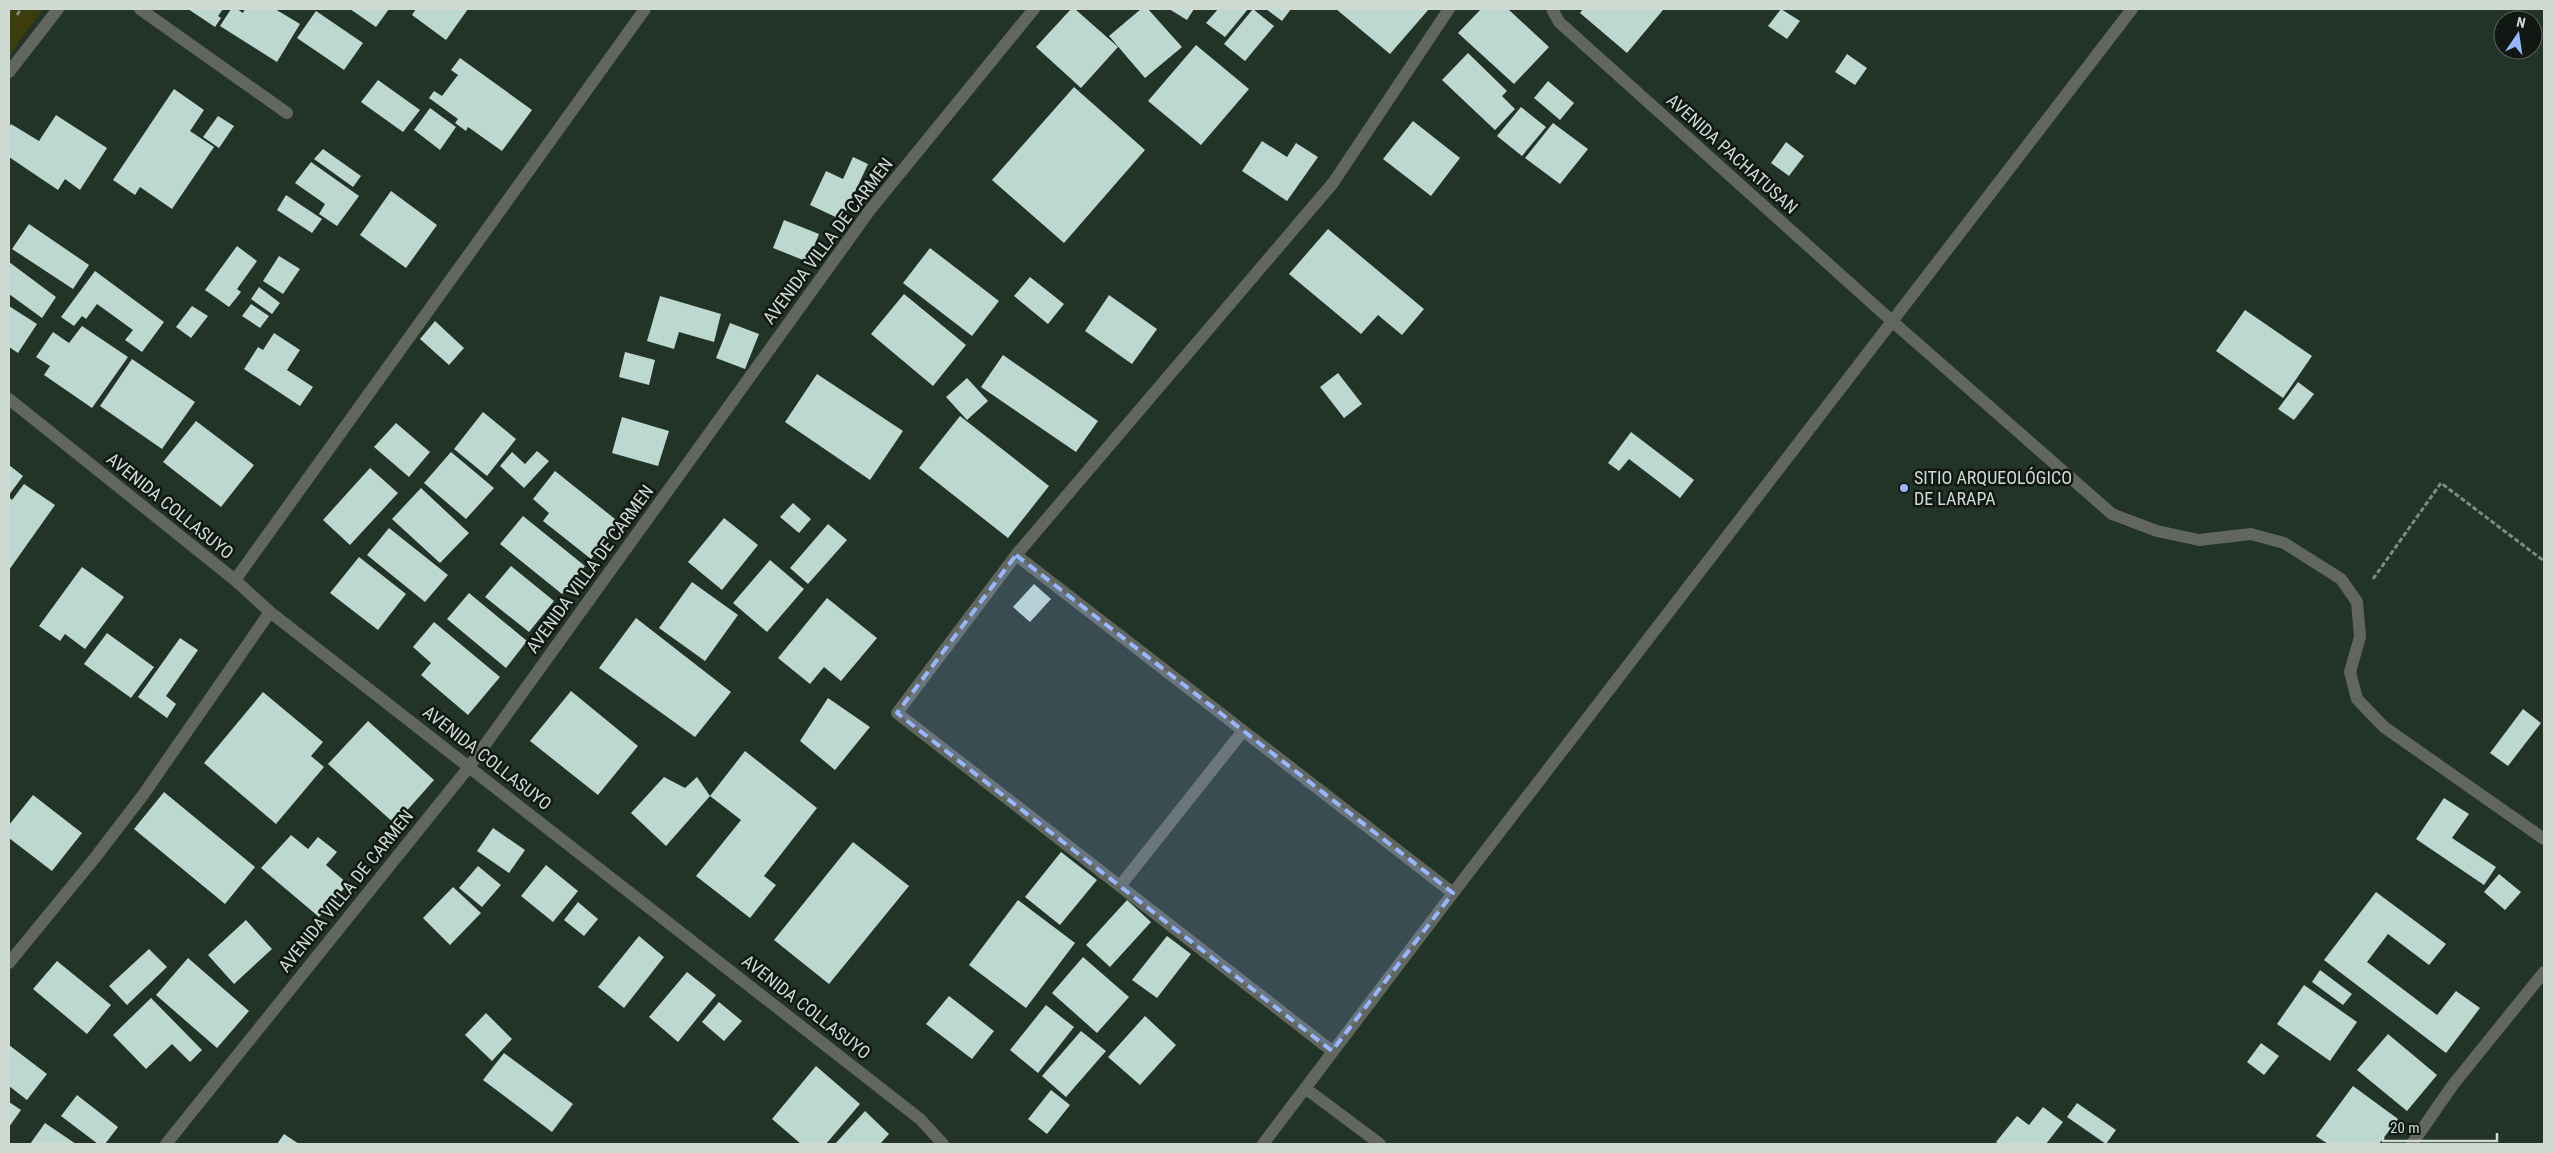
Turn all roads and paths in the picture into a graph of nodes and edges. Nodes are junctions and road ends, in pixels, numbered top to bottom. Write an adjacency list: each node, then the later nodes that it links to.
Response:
1 (58, 9): 8 (street)
2 (140, 9): 9 (street)
3 (645, 9): 14 (street)
4 (1034, 9): 18 (street, AVENIDA VILLA DE CARMEN)
5 (1449, 9): 12 (street)
6 (1552, 9): 10 (street, AVENIDA PACHATUSAN)
7 (2132, 9): 10 (street)
8 (9, 72)
9 (287, 113)
10 (1893, 322): 15 (street, AVENIDA PACHATUSAN); 21 (street)
11 (11, 405): 14 (street, AVENIDA COLLASUYO)
12 (1016, 555): 17 (street); 20 (street)
13 (2544, 561): 15 (path)
14 (235, 580): 16 (street, AVENIDA COLLASUYO)
15 (2357, 602): 19 (street)
16 (270, 612): 18 (street, AVENIDA COLLASUYO); 22 (street)
17 (1243, 731): 20 (street); 21 (street)
18 (469, 767): 26 (street, AVENIDA VILLA DE CARMEN); 27 (street, AVENIDA COLLASUYO)
19 (2544, 839)
20 (1120, 886): 24 (street)
21 (1453, 893): 24 (street)
22 (9, 962)
23 (2544, 972): 30 (street)
24 (1332, 1051): 25 (street)
25 (1305, 1088): 28 (street); 29 (street)
26 (166, 1144)
27 (943, 1144)
28 (1263, 1144)
29 (1380, 1144)
30 (2412, 1144)

